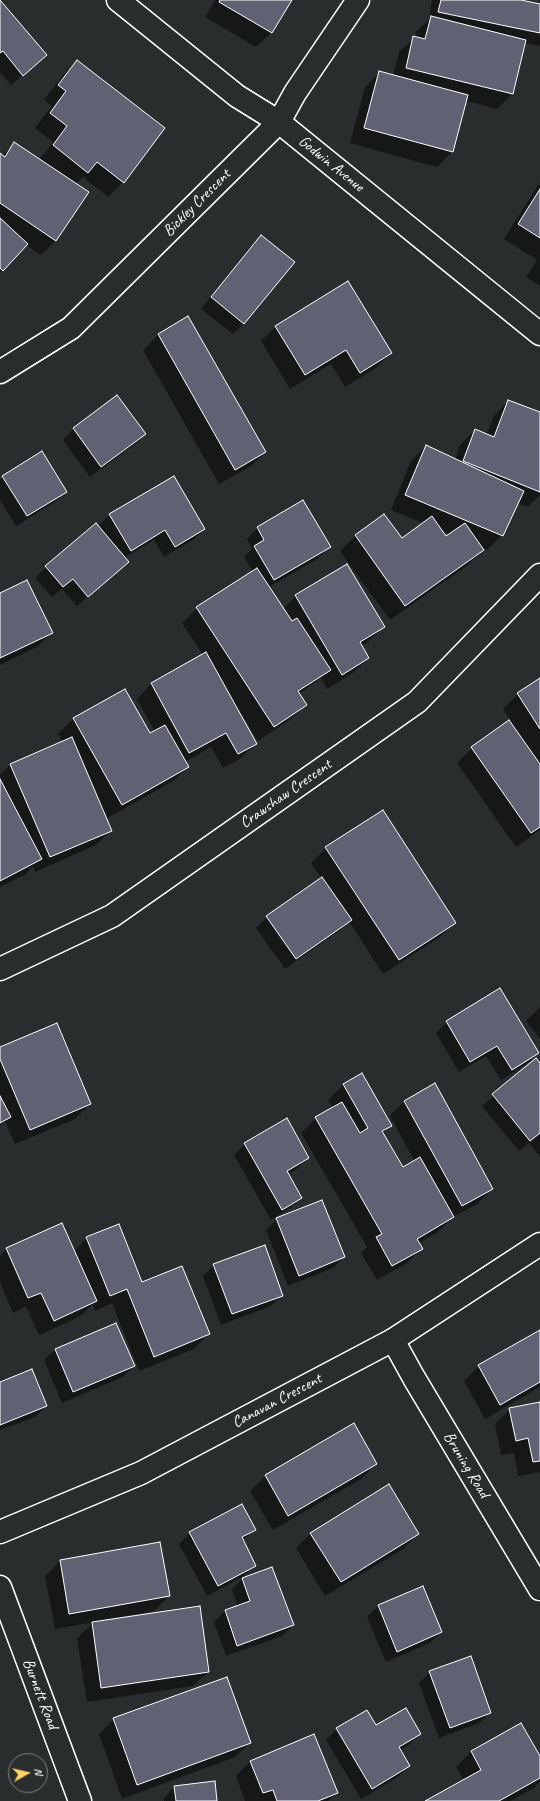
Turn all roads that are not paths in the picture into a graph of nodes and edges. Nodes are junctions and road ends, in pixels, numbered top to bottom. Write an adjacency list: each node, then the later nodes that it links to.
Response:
1 (118, 0): 3 (street, Godwin Avenue)
2 (358, 0): 3 (street, Bickley Crescent)
3 (279, 122): 4 (street, Godwin Avenue); 5 (street, Bickley Crescent)
4 (540, 334)
5 (0, 372)
6 (540, 575): 7 (street, Crawshaw Crescent)
7 (0, 969)
8 (540, 1244): 9 (street, Canavan Crescent)
9 (393, 1340): 10 (street, Canavan Crescent); 12 (street, Bruning Road)
10 (0, 1532)
11 (0, 1587): 13 (street, Burnett Road)
12 (540, 1589)
13 (80, 1801)

